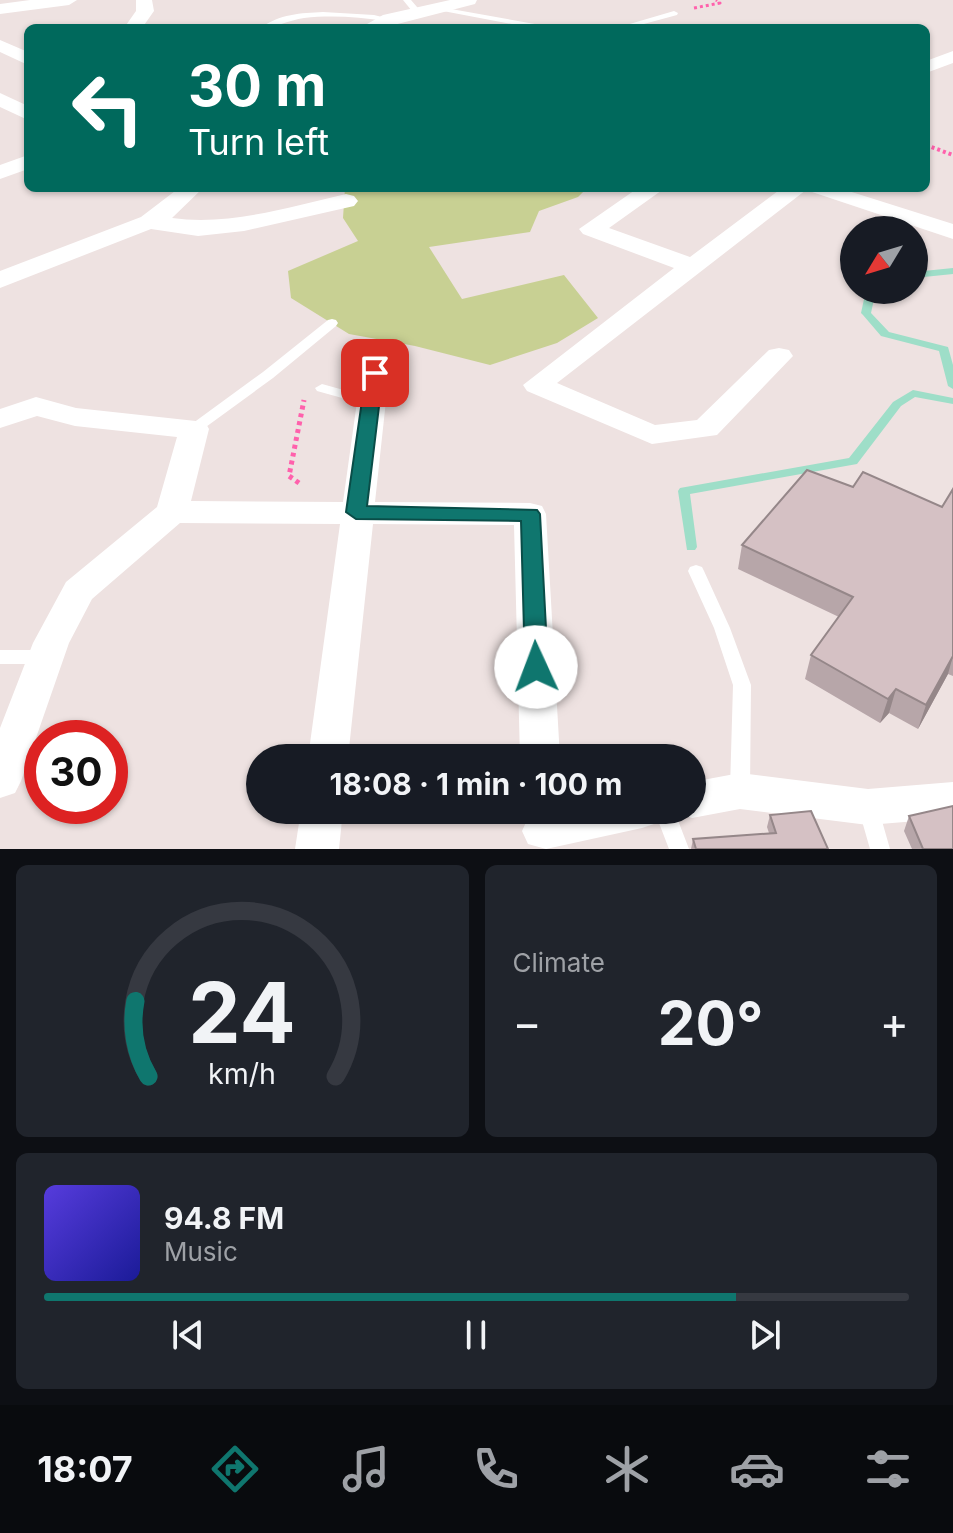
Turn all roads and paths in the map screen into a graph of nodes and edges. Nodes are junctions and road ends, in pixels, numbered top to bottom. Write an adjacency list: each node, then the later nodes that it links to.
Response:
1 (69, 0): 6 (street)
2 (144, 0): 10 (street)
3 (469, 0): 7 (street)
4 (716, 0): 8 (path)
5 (413, 7): 7 (street); 9 (street)
6 (0, 9)
7 (443, 9): 13 (lane)
8 (674, 13): 14 (lane)
9 (386, 19): 11 (lane); 12 (street)
10 (136, 24)
11 (272, 24)
12 (377, 24)
13 (517, 24)
14 (634, 24)
15 (0, 45): 16 (street)
16 (24, 57)
17 (953, 57): 18 (street)
18 (930, 66)
19 (24, 89): 20 (street)
20 (0, 98): 21 (street)
21 (24, 112)
22 (930, 146): 23 (path)
23 (953, 155)
24 (24, 163): 25 (street)
25 (0, 172)
26 (188, 192): 31 (street)
27 (648, 192): 33 (street)
28 (791, 192): 33 (street)
29 (828, 192): 32 (street)
30 (346, 201): 31 (street)
31 (149, 222): 34 (street)
32 (953, 232)
33 (691, 266): 36 (street)
34 (0, 280)
35 (332, 323): 37 (lane)
36 (779, 356)
37 (268, 375): 41 (lane); 42 (path)
38 (322, 388): 39 (lane)
39 (373, 388): 42 (street)
40 (0, 419): 41 (street)
41 (194, 429): 43 (street)
42 (357, 504): 43 (street); 47 (street); 48 (street)
43 (172, 512): 46 (street)
44 (696, 571): 50 (lane)
45 (0, 657): 46 (lane)
46 (48, 657): 49 (street)
47 (330, 744)
48 (539, 744)
49 (0, 781)
50 (740, 791): 51 (street); 53 (street)
51 (706, 797)
52 (953, 800): 53 (street)
53 (868, 807): 60 (lane)
54 (320, 824): 58 (street)
55 (572, 824): 57 (street)
56 (669, 824): 59 (lane)
57 (542, 830)
58 (317, 849)
59 (679, 849)
60 (880, 849)

